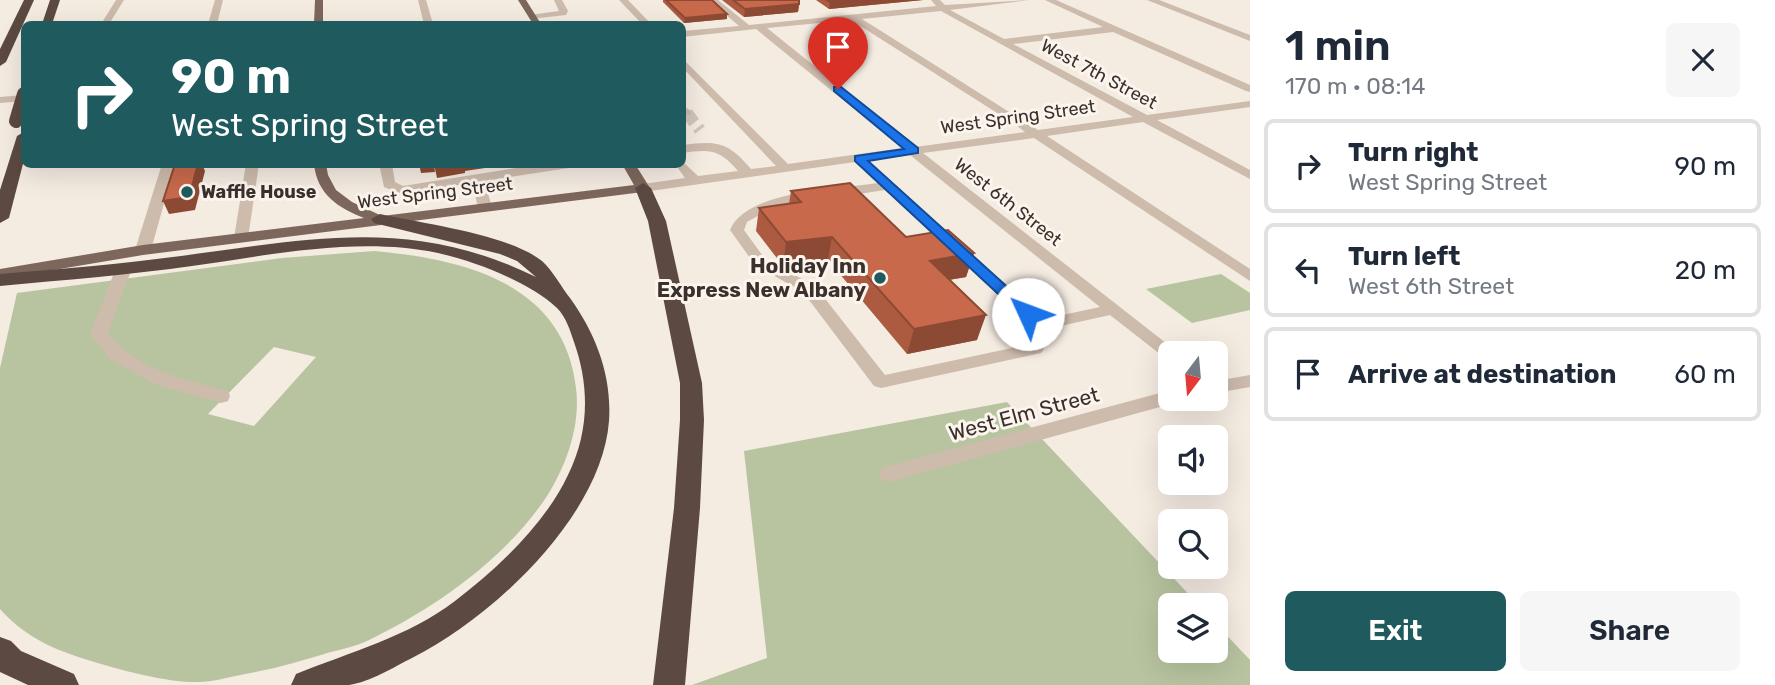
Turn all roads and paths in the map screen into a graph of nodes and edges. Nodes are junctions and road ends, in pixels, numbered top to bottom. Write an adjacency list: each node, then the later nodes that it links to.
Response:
1 (29, 0): 28 (highway)
2 (120, 0): 17 (street)
3 (219, 0): 18 (street)
4 (319, 0): 19 (main road)
5 (422, 0): 20 (street)
6 (522, 0): 21 (main road)
7 (558, 0): 21 (street)
8 (623, 0): 22 (street)
9 (713, 0): 23 (street, West 6th Street)
10 (1025, 0): 13 (street)
11 (1049, 0): 24 (street)
12 (1151, 0): 26 (street)
13 (940, 4): 15 (street); 27 (street, West 7th Street)
14 (59, 5): 16 (highway)
15 (853, 17): 23 (street); 37 (street)
16 (49, 21)
17 (107, 21)
18 (213, 21)
19 (319, 21)
20 (428, 21)
21 (535, 21)
22 (644, 21)
23 (752, 27): 25 (street); 41 (street, West 6th Street)
24 (1114, 29): 27 (street); 30 (street)
25 (686, 34)
26 (1250, 38)
27 (1001, 42): 35 (street, West 7th Street)
28 (0, 62)
29 (686, 65): 51 (street)
30 (1250, 89)
31 (21, 96): 32 (street)
32 (0, 100)
33 (1250, 104): 35 (street, West Spring Street)
34 (21, 105): 50 (highway, bridge)
35 (1144, 118): 37 (street, West Spring Street); 53 (street, West 7th Street)
36 (700, 130): 39 (street)
37 (1036, 134): 41 (street, West Spring Street); 65 (street)
38 (686, 145): 39 (street)
39 (712, 145): 52 (street)
40 (21, 146): 59 (highway)
41 (914, 151): 42 (street, West Spring Street); 68 (street, West 6th Street)
42 (859, 159): 51 (street, West Spring Street); 56 (street)
43 (168, 168): 62 (street)
44 (252, 168): 61 (street)
45 (321, 168): 60 (main road)
46 (387, 168): 54 (street)
47 (543, 168): 54 (street)
48 (630, 168): 57 (main road)
49 (684, 168): 55 (street)
50 (0, 169)
51 (786, 169): 52 (street, West Spring Street)
52 (748, 174): 55 (street, West Spring Street)
53 (1250, 175)
54 (477, 178): 58 (street)
55 (695, 181): 57 (street, West Spring Street)
56 (887, 186): 69 (street); 69 (street)
57 (643, 188): 58 (main road, West Spring Street); 79 (highway)
58 (485, 207): 60 (main road, West Spring Street)
59 (0, 218)
60 (380, 219): 61 (main road, West Spring Street); 67 (highway)
61 (241, 238): 62 (main road, West Spring Street)
62 (143, 250): 64 (main road, West Spring Street)
63 (124, 268): 66 (highway); 67 (highway); 73 (street)
64 (0, 274)
65 (1250, 276)
66 (0, 280)
67 (564, 303): 78 (highway)
68 (1114, 309): 69 (street); 70 (street, West 6th Street)
69 (1041, 325)
70 (1158, 344)
71 (1250, 381): 72 (street)
72 (1228, 385)
73 (221, 396)
74 (1158, 401): 75 (street, West Elm Street)
75 (888, 474)
76 (0, 652): 77 (highway)
77 (63, 685)
78 (307, 685)
79 (669, 685)

